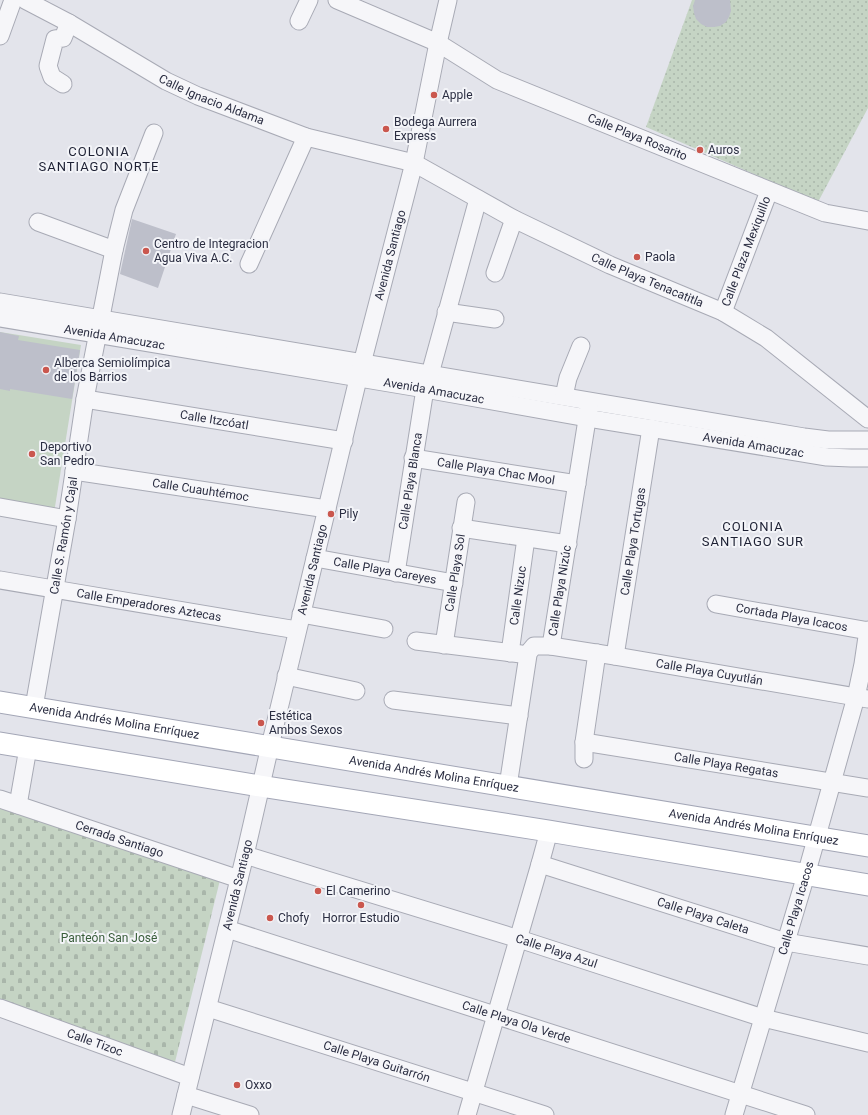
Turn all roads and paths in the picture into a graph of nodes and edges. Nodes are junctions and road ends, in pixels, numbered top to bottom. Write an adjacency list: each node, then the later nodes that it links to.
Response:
1 (13, 0): 8 (street)
2 (25, 0): 7 (street, Calle Ignacio Aldama)
3 (309, 0): 6 (street)
4 (337, 0): 9 (street, Calle Playa Rosarito)
5 (448, 0): 9 (street, Avenida Santiago)
6 (299, 21)
7 (70, 23): 10 (street); 12 (street, Calle Ignacio Aldama)
8 (0, 36)
9 (438, 43): 13 (street, Avenida Santiago); 14 (street, Calle Playa Rosarito)
10 (63, 84)
11 (154, 133): 19 (street, Calle S. Ramón y Cajal)
12 (306, 137): 13 (street, Calle Ignacio Aldama); 20 (street)
13 (414, 163): 15 (street, Calle Playa Tenacatitla); 30 (street, Avenida Santiago)
14 (770, 191): 17 (street, Calle Playa Rosarito); 24 (street, Calle Plaza Mexiquillo)
15 (478, 199): 16 (street, Calle Playa Tenacatitla); 23 (street, Calle Playa Blanca)
16 (514, 219): 21 (street); 24 (street, Calle Playa Tenacatitla)
17 (868, 221)
18 (38, 222): 19 (street)
19 (114, 250): 26 (street, Calle S. Ramón y Cajal)
20 (249, 264)
21 (495, 273)
22 (0, 302): 26 (street, Avenida Amacuzac)
23 (446, 312): 27 (street); 31 (street, Calle Playa Blanca)
24 (723, 312): 36 (street, Calle Playa Tenacatitla)
25 (0, 318): 28 (street, Avenida Amacuzac)
26 (100, 318): 28 (street, Calle S. Ramón y Cajal); 30 (street, Avenida Amacuzac)
27 (496, 319)
28 (97, 334): 30 (street, Avenida Amacuzac); 33 (street, Calle S. Ramón y Cajal)
29 (581, 346): 32 (street)
30 (360, 371): 31 (street, Avenida Amacuzac); 39 (street, Avenida Santiago)
31 (428, 381): 32 (street, Avenida Amacuzac); 35 (street, Avenida Amacuzac); 40 (street, Calle Playa Blanca)
32 (564, 396): 34 (street, Avenida Amacuzac)
33 (85, 399): 39 (street, Calle Itzcóatl); 42 (street, Calle S. Ramón y Cajal)
34 (590, 401): 35 (street, Calle Playa Nizúc); 38 (street, Avenida Amacuzac)
35 (588, 418): 37 (street, Avenida Amacuzac); 43 (street, Calle Playa Nizúc)
36 (868, 419)
37 (651, 428): 41 (street, Avenida Amacuzac); 67 (street, Calle Playa Tortugas)
38 (868, 440)
39 (344, 441): 46 (street, Avenida Santiago)
40 (414, 458): 43 (street, Calle Playa Chac Mool); 52 (street, Calle Playa Blanca)
41 (868, 458)
42 (74, 471): 46 (street, Calle Cuauhtémoc); 47 (street, Calle S. Ramón y Cajal)
43 (578, 484): 50 (street, Calle Playa Nizúc)
44 (466, 502): 48 (street, Calle Playa Sol)
45 (0, 507): 47 (street)
46 (327, 509): 51 (street, Avenida Santiago)
47 (67, 519): 55 (street, Calle S. Ramón y Cajal)
48 (461, 528): 49 (street); 54 (street, Calle Playa Sol)
49 (526, 538): 50 (street); 64 (street, Calle Nizuc)
50 (568, 544): 63 (street, Calle Playa Nizúc)
51 (315, 558): 52 (street, Calle Playa Careyes); 57 (street, Avenida Santiago)
52 (396, 573): 54 (street, Calle Playa Careyes)
53 (0, 580): 55 (street, Calle Emperadores Aztecas)
54 (454, 583): 62 (street, Calle Playa Sol)
55 (54, 589): 59 (street, Calle Emperadores Aztecas); 73 (street, Calle S. Ramón y Cajal)
56 (716, 604): 60 (street, Cortada Playa Icacos)
57 (301, 614): 58 (street); 59 (street, Avenida Santiago)
58 (384, 629)
59 (297, 630): 68 (street, Avenida Santiago)
60 (868, 631): 70 (street, Calle Playa Icacos)
61 (416, 641): 62 (street)
62 (444, 645): 64 (street)
63 (552, 646): 65 (street, Calle Playa Cuyutlán); 66 (street, Calle Playa Nizúc)
64 (510, 653): 66 (street)
65 (597, 653): 67 (street, Calle Playa Cuyutlán); 75 (street)
66 (528, 655): 74 (street)
67 (615, 656): 70 (street, Calle Playa Cuyutlán)
68 (286, 676): 69 (street); 77 (street, Avenida Santiago)
69 (356, 691)
70 (862, 698): 80 (street, Calle Playa Icacos)
71 (393, 700): 74 (street)
72 (0, 702): 73 (main road, Avenida Andrés Molina Enríquez)
73 (34, 707): 77 (main road, Avenida Andrés Molina Enríquez)
74 (519, 716): 82 (street)
75 (584, 742): 79 (street); 80 (street, Calle Playa Regatas)
76 (0, 743): 78 (main road)
77 (270, 746): 81 (street, Avenida Santiago); 82 (main road, Avenida Andrés Molina Enríquez)
78 (28, 748): 81 (main road); 85 (street)
79 (584, 759)
80 (832, 782): 83 (street, Calle Playa Regatas); 87 (street, Calle Playa Icacos)
81 (260, 786): 86 (main road); 89 (street, Avenida Santiago)
82 (508, 786): 87 (main road, Avenida Andrés Molina Enríquez)
83 (868, 788)
84 (0, 799): 85 (street, Cerrada Santiago)
85 (18, 805): 92 (street, Cerrada Santiago)
86 (549, 831): 90 (street); 91 (main road)
87 (817, 837): 88 (main road, Avenida Andrés Molina Enríquez); 91 (street, Calle Playa Icacos)
88 (868, 846)
89 (245, 855): 92 (street, Avenida Santiago); 95 (street, Calle Playa Azul)
90 (540, 864): 95 (street); 96 (street, Calle Playa Caleta)
91 (806, 875): 93 (main road); 96 (street, Calle Playa Icacos)
92 (239, 879): 94 (street, Avenida Santiago)
93 (868, 885)
94 (227, 929): 99 (street, Avenida Santiago); 100 (street, Calle Playa Ola Verde)
95 (519, 939): 100 (street); 101 (street, Calle Playa Azul)
96 (786, 942): 97 (street, Calle Playa Caleta); 101 (street, Calle Playa Icacos)
97 (868, 956)
98 (0, 1008): 103 (street, Calle Tizoc)
99 (208, 1008): 103 (street, Avenida Santiago); 104 (street, Calle Playa Guitarrón)
100 (496, 1016): 104 (street); 105 (street, Calle Playa Ola Verde)
101 (763, 1018): 102 (street, Calle Playa Azul); 105 (street, Calle Playa Icacos)
102 (868, 1042)
103 (190, 1077): 106 (street, Avenida Santiago)
104 (473, 1093): 109 (street); 110 (street, Calle Playa Guitarrón)
105 (740, 1094): 111 (street, Calle Playa Icacos); 112 (street, Calle Playa Ola Verde)
106 (186, 1095): 107 (street, Avenida Santiago); 108 (street)
107 (182, 1115)
108 (250, 1115)
109 (467, 1115)
110 (545, 1115)
111 (734, 1115)
112 (806, 1115)

